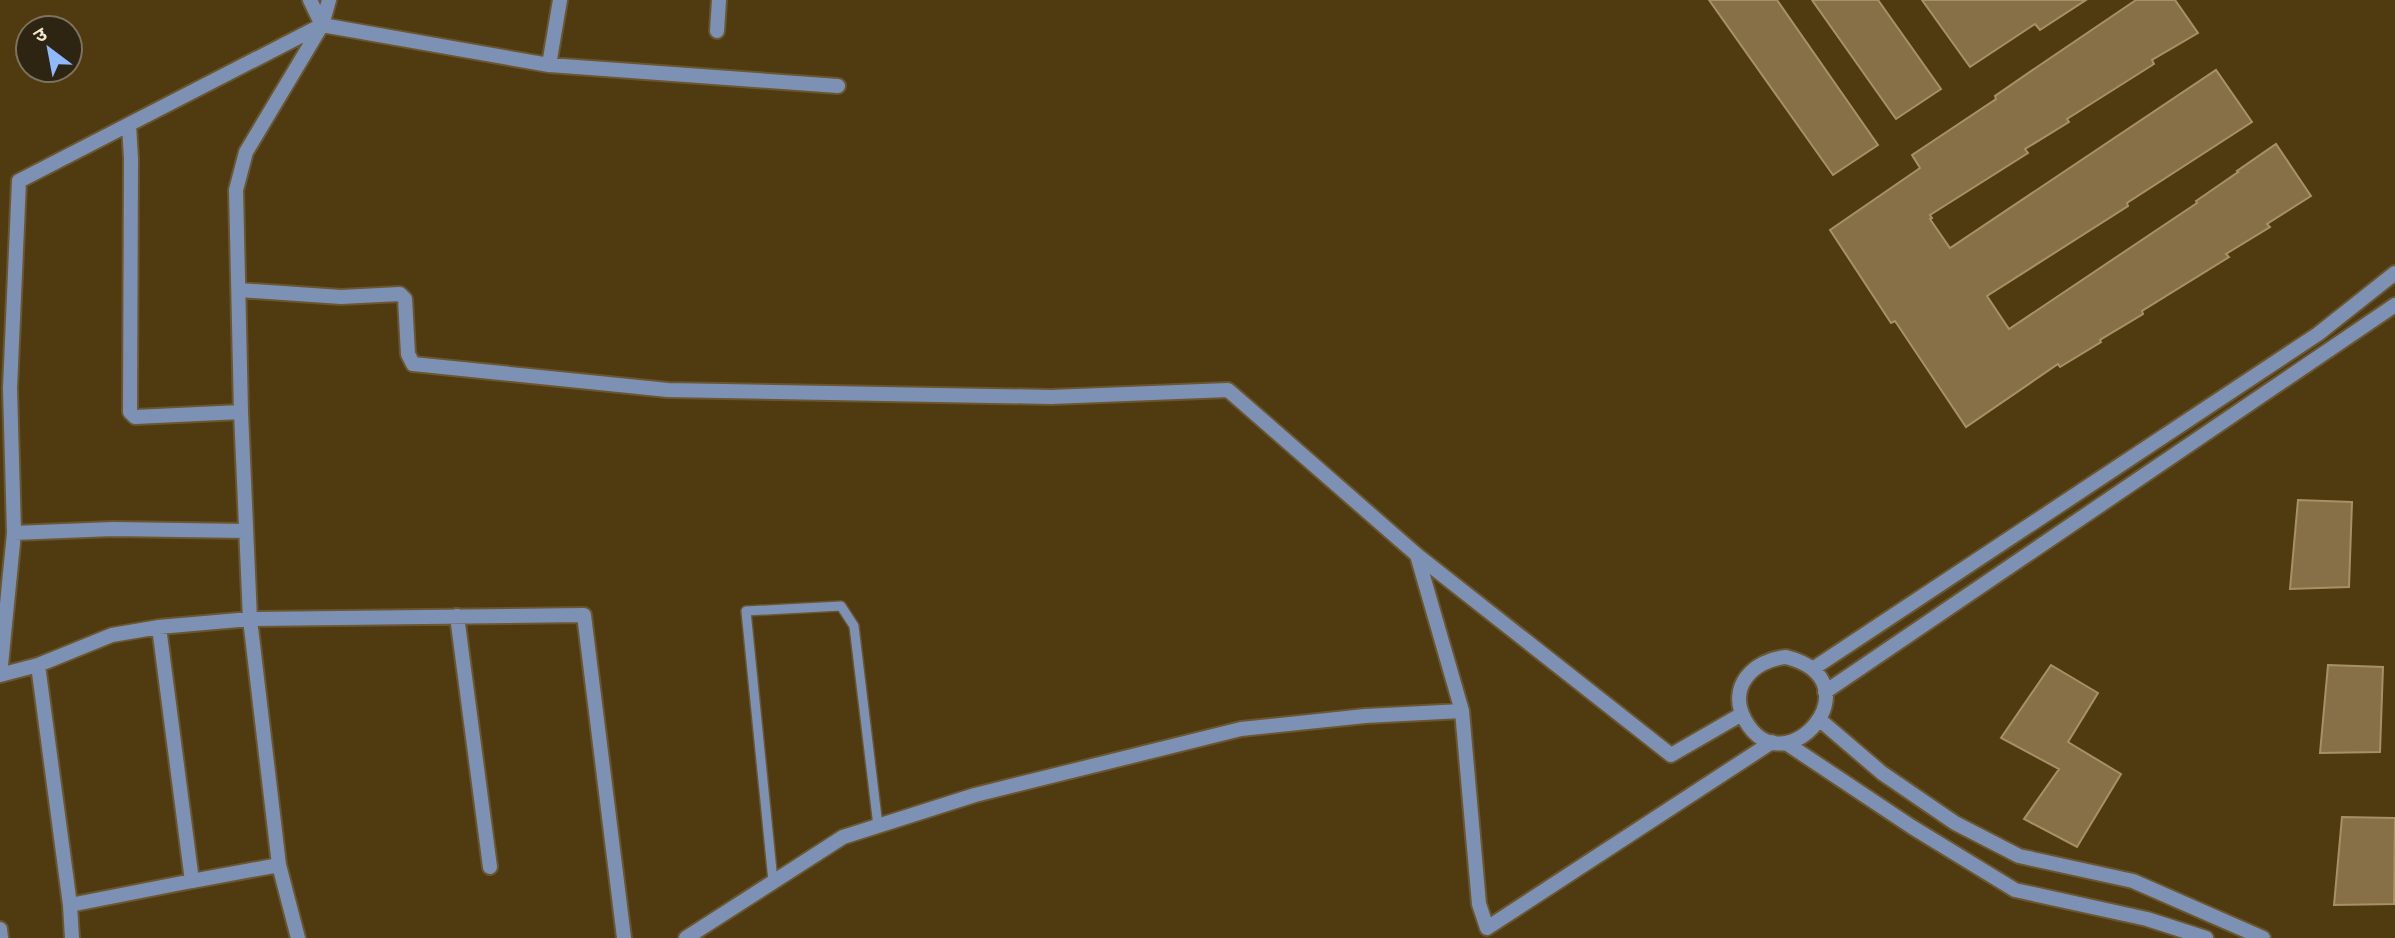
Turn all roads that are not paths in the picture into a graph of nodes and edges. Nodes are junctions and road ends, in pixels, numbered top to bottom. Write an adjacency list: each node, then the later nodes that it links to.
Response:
1 (310, 0): 5 (street)
2 (329, 0): 5 (street)
3 (561, 0): 7 (street)
4 (719, 0): 6 (street)
5 (322, 24): 7 (street); 9 (street); 11 (street)
6 (717, 31)
7 (549, 65): 8 (street)
8 (838, 86)
9 (129, 125): 13 (street); 14 (street)
10 (2395, 273): 22 (street)
11 (239, 290): 14 (street); 17 (street)
12 (2395, 305): 24 (street)
13 (6, 339): 16 (street)
14 (241, 412): 15 (street)
15 (246, 531): 16 (street); 19 (street)
16 (14, 533): 23 (street)
17 (1417, 555): 25 (street); 26 (street)
18 (457, 616): 19 (street); 31 (street); 39 (street)
19 (250, 619): 20 (street); 30 (street)
20 (159, 627): 21 (street); 32 (street)
21 (38, 665): 23 (street); 34 (street)
22 (1814, 668): 24 (street); 26 (street)
23 (0, 675)
24 (1825, 692): 27 (street)
25 (1462, 711): 28 (street); 29 (street)
26 (1742, 714): 28 (street)
27 (1820, 720): 28 (street); 42 (street)
28 (1779, 742): 41 (street)
29 (878, 826): 33 (street); 33 (lane)
30 (279, 864): 32 (street); 38 (street)
31 (491, 867)
32 (192, 881): 34 (street)
33 (773, 881): 40 (street)
34 (70, 905): 37 (street)
35 (0, 929): 36 (street)
36 (1, 938)
37 (72, 938)
38 (298, 938)
39 (624, 938)
40 (686, 938)
41 (2206, 938)
42 (2263, 938)

